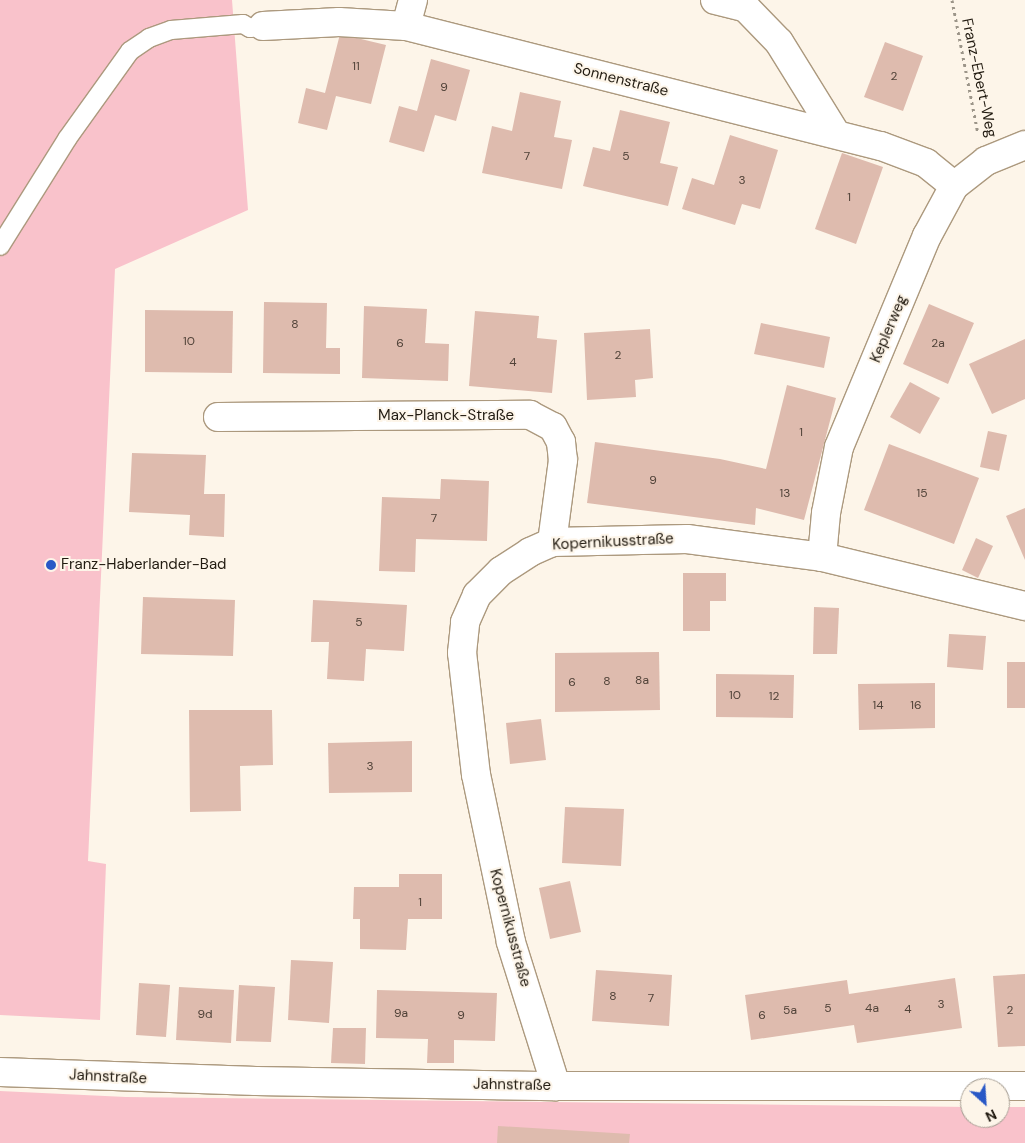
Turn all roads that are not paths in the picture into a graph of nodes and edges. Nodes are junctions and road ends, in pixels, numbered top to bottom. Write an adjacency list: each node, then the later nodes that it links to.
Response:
1 (413, 0): 4 (street)
2 (715, 0): 5 (street)
3 (264, 26): 4 (street, Sonnenstraße); 8 (lane)
4 (406, 26): 5 (street, Sonnenstraße)
5 (836, 134): 7 (street, Sonnenstraße)
6 (1025, 145): 7 (street, Keplerweg)
7 (954, 186): 11 (street, Keplerweg)
8 (0, 246)
9 (218, 417): 10 (street, Max-Planck-Straße)
10 (552, 542): 11 (street, Kopernikusstraße); 14 (street, Kopernikusstraße)
11 (822, 557): 12 (street, Kopernikusstraße)
12 (1025, 606)
13 (0, 1072): 14 (street, Jahnstraße)
14 (556, 1086): 15 (street, Jahnstraße)
15 (1025, 1086)

